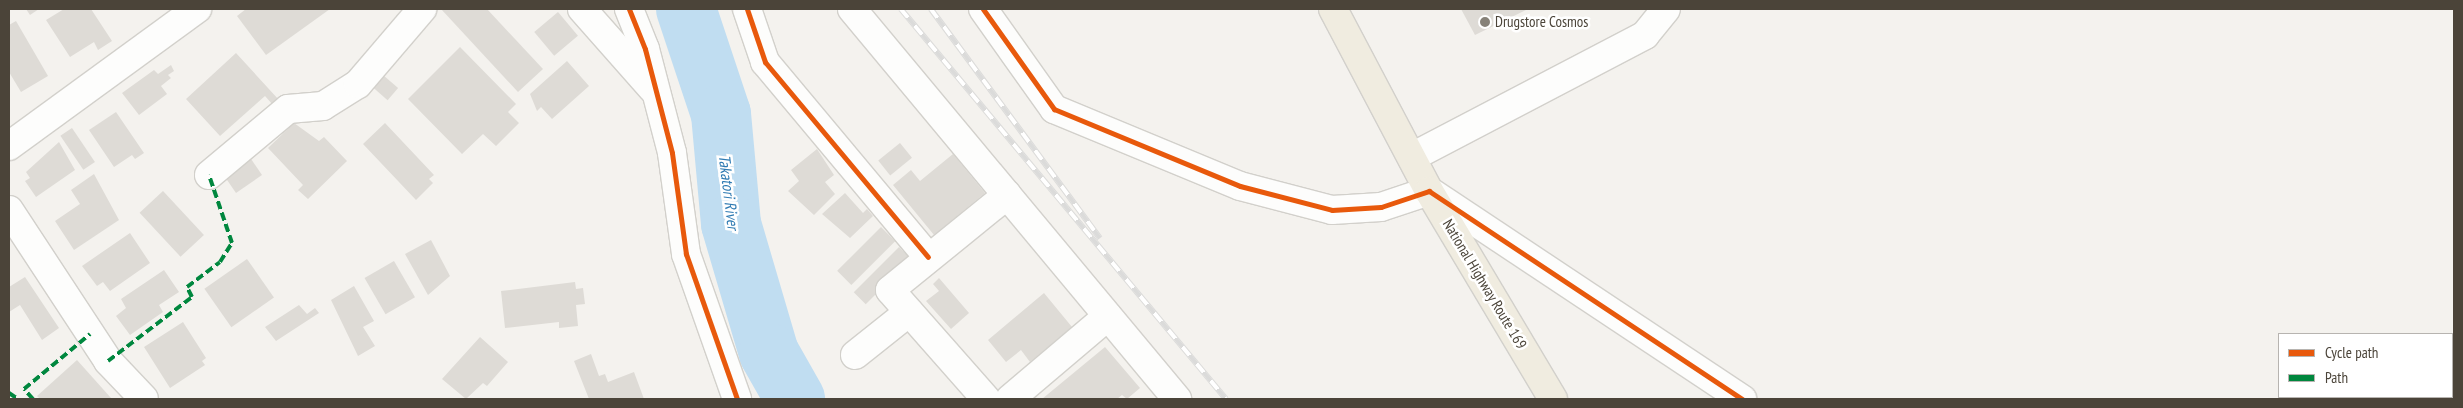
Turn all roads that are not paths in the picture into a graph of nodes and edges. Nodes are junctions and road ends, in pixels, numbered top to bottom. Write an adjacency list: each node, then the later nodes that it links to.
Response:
1 (197, 9): 11 (street)
2 (422, 9): 13 (street)
3 (582, 9): 10 (street)
4 (629, 9): 10 (street)
5 (747, 9): 17 (street)
6 (852, 9): 15 (street)
7 (983, 9): 14 (street)
8 (1334, 9): 12 (highway, National Highway Route 169)
9 (1666, 9): 12 (street)
10 (658, 94): 23 (street)
11 (9, 146)
12 (1412, 157): 14 (highway, National Highway Route 169)
13 (209, 175)
14 (1429, 190): 26 (highway, National Highway Route 169); 27 (street)
15 (1006, 195): 17 (street); 19 (street)
16 (9, 210): 22 (street)
17 (928, 258): 18 (street)
18 (909, 312): 20 (street); 24 (street)
19 (1108, 316): 21 (street); 25 (street)
20 (856, 355)
21 (1167, 396)
22 (144, 399)
23 (737, 399)
24 (986, 399)
25 (1010, 399)
26 (1553, 399)
27 (1742, 399)

